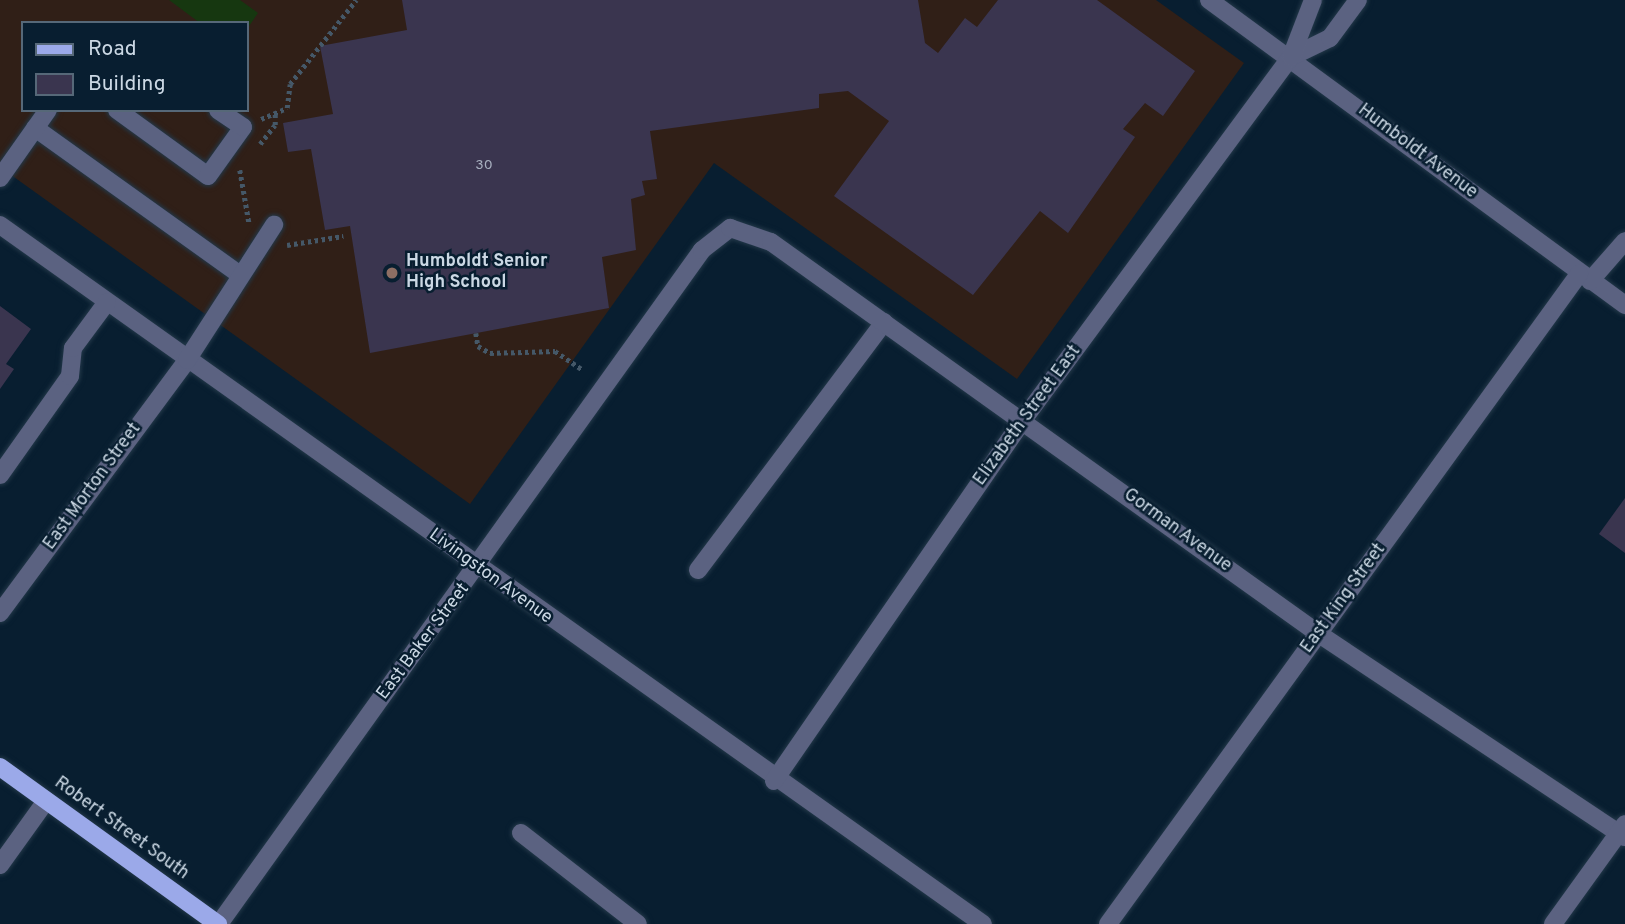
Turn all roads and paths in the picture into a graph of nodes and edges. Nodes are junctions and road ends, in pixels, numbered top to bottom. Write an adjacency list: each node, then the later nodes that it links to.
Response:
1 (356, 0): 9 (path)
2 (1209, 0): 5 (street, Humboldt Avenue)
3 (1313, 0): 5 (street, Elizabeth Street East)
4 (1358, 0): 5 (street, Elizabeth Street East)
5 (1291, 57): 23 (street, Humboldt Avenue); 30 (street, Elizabeth Street East)
6 (47, 112): 11 (street)
7 (120, 112): 10 (street)
8 (221, 112): 10 (street)
9 (275, 114): 10 (path); 12 (path)
10 (243, 127)
11 (36, 128): 14 (street); 22 (street)
12 (253, 154)
13 (245, 163): 18 (path)
14 (0, 178)
15 (0, 225): 24 (street, Livingston Avenue)
16 (274, 225): 22 (street, East Morton Street)
17 (730, 228): 26 (street, Gorman Avenue); 32 (street, East Baker Street)
18 (244, 231)
19 (343, 236): 21 (path)
20 (1625, 241): 23 (street, East King Street)
21 (282, 251)
22 (240, 275): 28 (street, East Morton Street)
23 (1585, 277): 25 (street, Humboldt Avenue); 35 (street, East King Street)
24 (107, 302): 28 (street, Livingston Avenue); 31 (street)
25 (1625, 305)
26 (884, 322): 30 (street, Gorman Avenue); 33 (street)
27 (476, 333): 29 (path)
28 (187, 360): 32 (street, Livingston Avenue); 34 (street, East Morton Street)
29 (582, 369)
30 (1023, 420): 35 (street, Gorman Avenue); 37 (street, Elizabeth Street East)
31 (0, 475)
32 (479, 569): 37 (street, Livingston Avenue); 42 (street, East Baker Street)
33 (698, 570)
34 (0, 613)
35 (1319, 634): 39 (street, Gorman Avenue); 45 (street, East King Street)
36 (0, 767): 38 (main road, Robert Street South)
37 (774, 781): 44 (street, Livingston Avenue)
38 (46, 801): 41 (street); 42 (main road, Robert Street South)
39 (1623, 831): 46 (street)
40 (521, 833): 43 (street)
41 (0, 865)
42 (218, 924)
43 (638, 924)
44 (983, 924)
45 (1108, 924)
46 (1553, 924)

